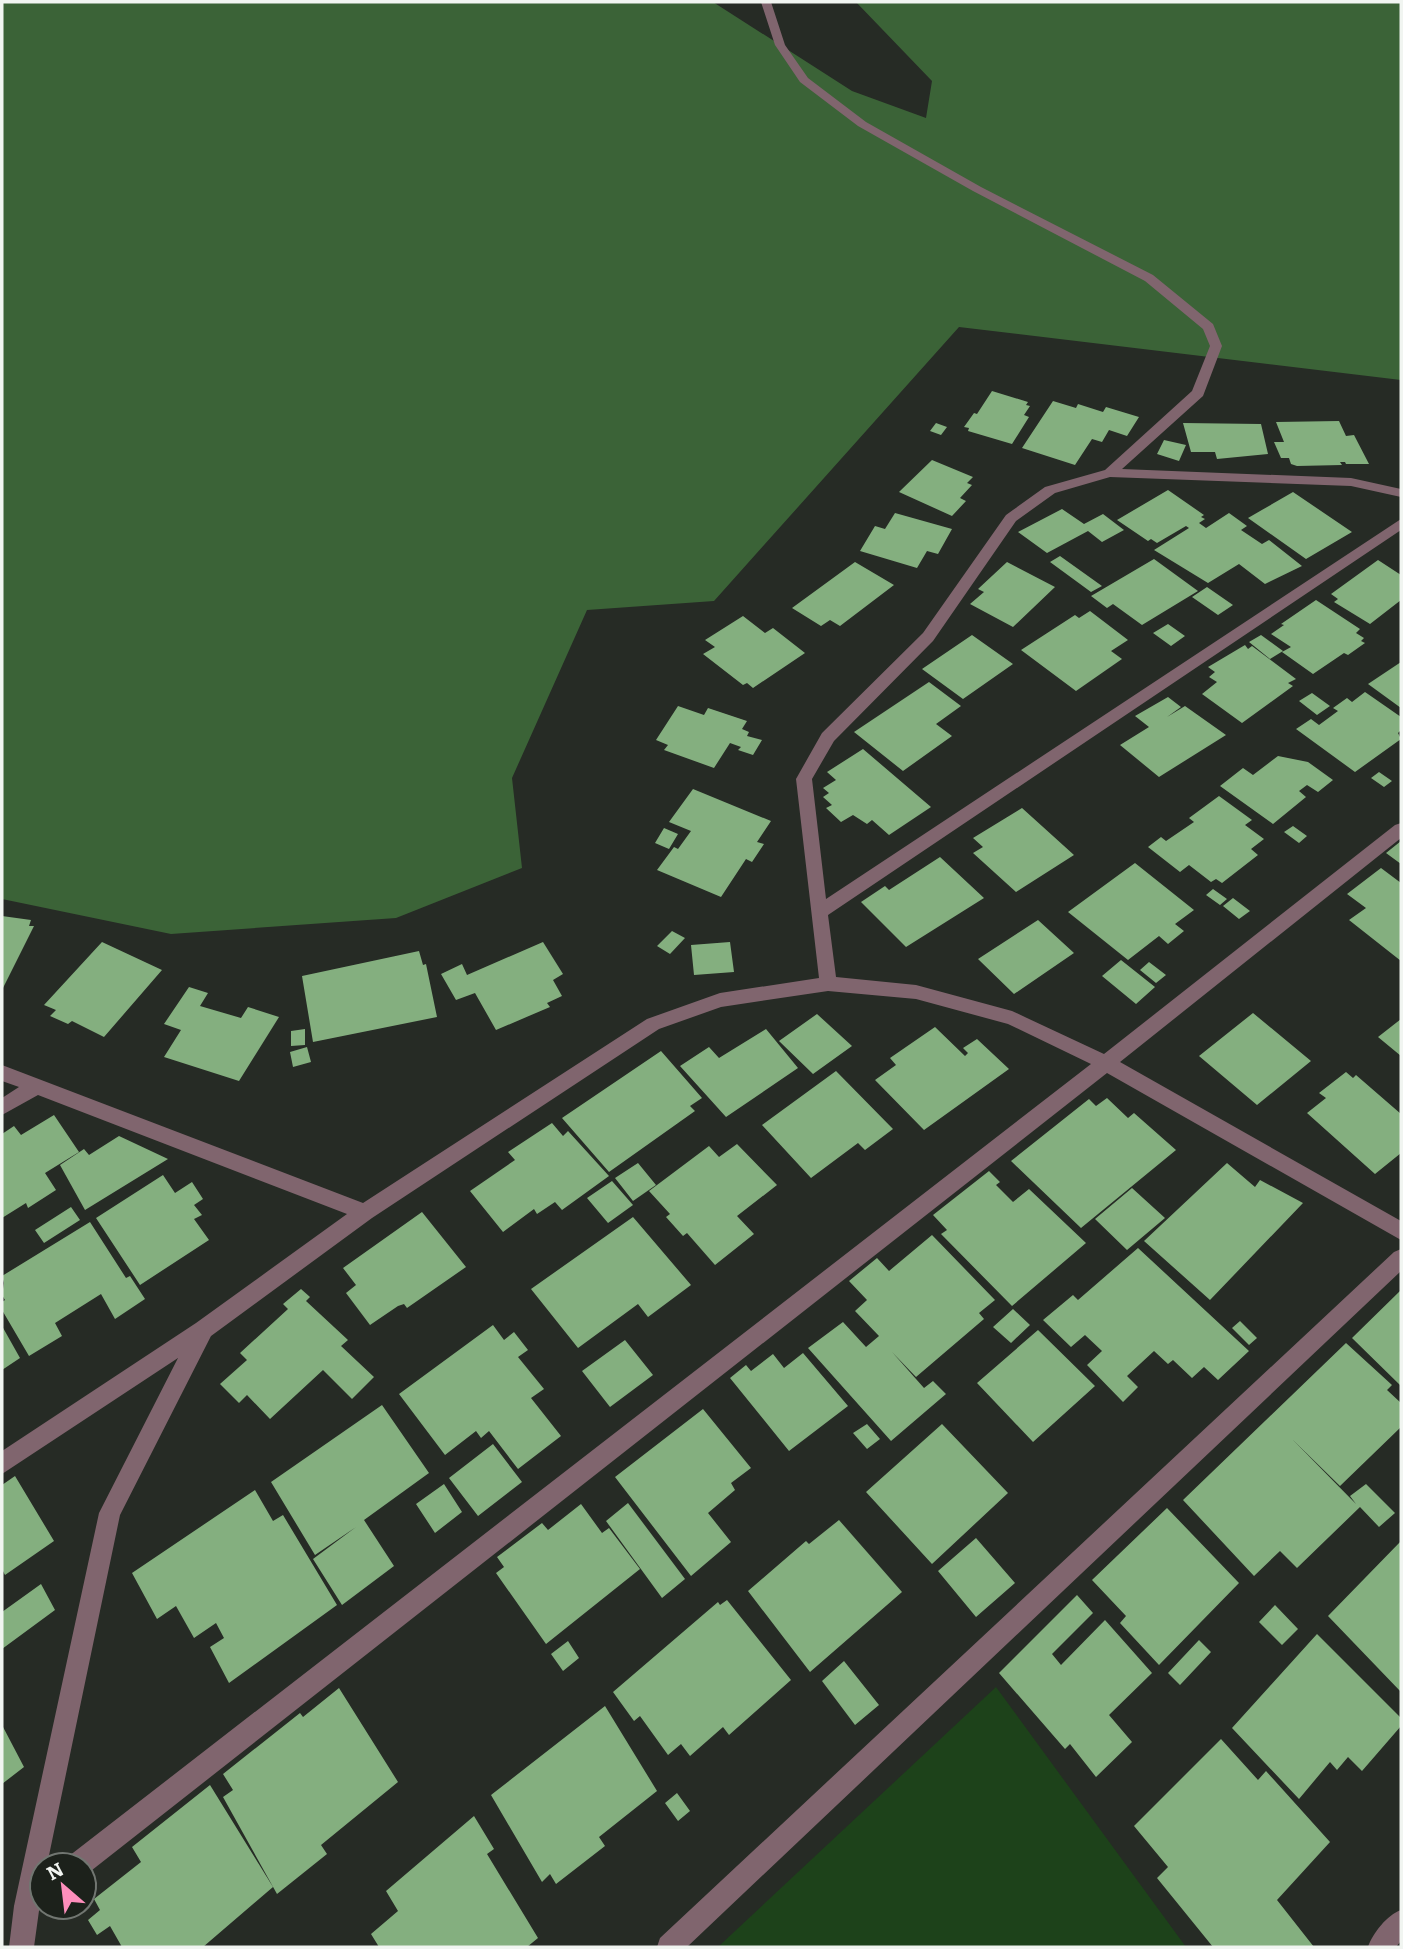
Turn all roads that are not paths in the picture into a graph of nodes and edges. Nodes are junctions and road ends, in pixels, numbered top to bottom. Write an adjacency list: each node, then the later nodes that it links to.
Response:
1 (766, 2): 2 (street)
2 (1110, 473): 3 (street); 6 (street)
3 (1401, 493)
4 (1401, 524): 6 (street)
5 (1401, 829): 8 (street)
6 (821, 911): 7 (street)
7 (828, 984): 8 (street); 12 (street)
8 (1106, 1063): 13 (street); 18 (street)
9 (2, 1073): 10 (street)
10 (35, 1087): 11 (street); 12 (street)
11 (2, 1107)
12 (365, 1212): 15 (street)
13 (1401, 1231)
14 (1401, 1258): 22 (street)
15 (204, 1329): 16 (street); 17 (street)
16 (2, 1463)
17 (44, 1851)
18 (96, 1851)
19 (28, 1921): 21 (street)
20 (1401, 1922): 23 (street)
21 (21, 1947)
22 (669, 1947)
23 (1380, 1947)

